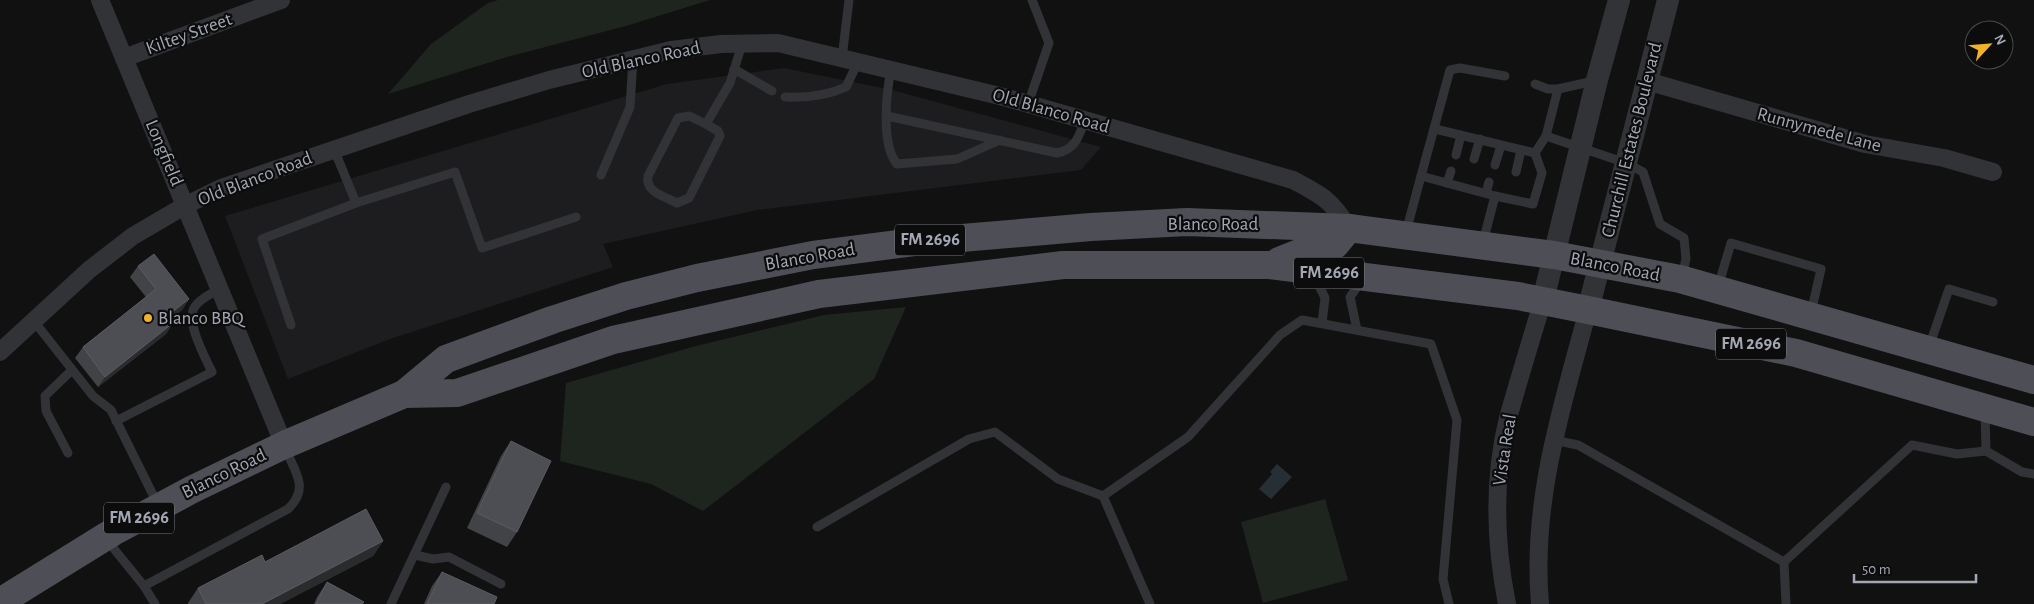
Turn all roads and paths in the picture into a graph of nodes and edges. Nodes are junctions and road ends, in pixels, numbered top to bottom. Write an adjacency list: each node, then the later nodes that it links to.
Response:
1 (100, 0): 8 (street, Longfield)
2 (281, 0): 8 (street, Kiltey Street)
3 (849, 0): 10 (lane)
4 (1032, 0): 20 (lane)
5 (1619, 0): 14 (street)
6 (1668, 0): 15 (street, Churchill Estates Boulevard)
7 (742, 44): 9 (street, Old Blanco Road); 10 (street, Old Blanco Road); 11 (lane)
8 (124, 58): 52 (street, Longfield)
9 (633, 59): 31 (street, Old Blanco Road); 41 (lane)
10 (850, 60): 12 (street, Old Blanco Road); 19 (lane)
11 (734, 69): 18 (lane); 23 (lane)
12 (891, 70): 20 (street, Old Blanco Road); 21 (lane)
13 (1504, 76): 24 (lane)
14 (1597, 80): 17 (lane); 30 (street)
15 (1647, 81): 36 (street, Churchill Estates Boulevard); 40 (street, Runnymede Lane)
16 (1535, 84): 17 (lane)
17 (1558, 89): 26 (lane)
18 (772, 91)
19 (785, 97)
20 (1028, 104): 22 (street, Old Blanco Road)
21 (887, 116): 27 (lane); 27 (lane)
22 (1085, 120): 27 (lane); 54 (street, Old Blanco Road)
23 (706, 124): 23 (lane)
24 (1435, 128): 25 (lane); 42 (lane)
25 (1462, 135): 28 (lane); 34 (lane)
26 (1546, 136): 30 (lane); 33 (lane)
27 (1000, 140)
28 (1480, 140): 29 (lane); 35 (lane)
29 (1501, 145): 32 (lane); 37 (lane)
30 (1581, 148): 36 (lane); 57 (street)
31 (334, 149): 51 (lane); 52 (street, Old Blanco Road)
32 (1521, 150): 33 (lane); 39 (lane)
33 (1535, 153): 50 (lane)
34 (1456, 155)
35 (1474, 159)
36 (1626, 163): 58 (street, Churchill Estates Boulevard); 62 (lane)
37 (1495, 165)
38 (1451, 171): 45 (lane)
39 (1516, 172)
40 (1993, 172)
41 (601, 175)
42 (1421, 176): 45 (lane); 55 (lane)
43 (1468, 177): 46 (lane)
44 (1490, 182): 48 (lane)
45 (1447, 183): 46 (lane)
46 (1465, 188): 48 (lane)
47 (1511, 188): 50 (lane)
48 (1486, 193): 49 (lane)
49 (1495, 196): 50 (lane); 56 (lane)
50 (1508, 199)
51 (356, 204): 53 (lane); 71 (lane)
52 (186, 205): 63 (street, Longfield); 69 (street, Old Blanco Road)
53 (576, 217)
54 (1349, 228): 55 (main road, Blanco Road / FM 2696); 59 (main road); 79 (main road, Blanco Road / FM 2696)
55 (1405, 235): 56 (main road, Blanco Road / FM 2696)
56 (1482, 245): 57 (main road, Blanco Road / FM 2696)
57 (1554, 255): 58 (main road, Blanco Road / FM 2696); 65 (street)
58 (1600, 264): 62 (main road, Blanco Road / FM 2696); 67 (street, Churchill Estates Boulevard)
59 (1268, 265): 60 (main road, Blanco Road / FM 2696); 79 (main road, Blanco Road / FM 2696)
60 (1312, 270): 61 (main road, Blanco Road / FM 2696); 70 (lane)
61 (1364, 277): 65 (main road, Blanco Road / FM 2696); 72 (lane)
62 (1681, 280): 64 (main road, Blanco Road / FM 2696)
63 (220, 289): 81 (lane); 84 (street, Longfield)
64 (1718, 289): 68 (main road, Blanco Road / FM 2696); 68 (lane)
65 (1543, 300): 67 (main road, Blanco Road / FM 2696); 102 (street, Vista Real)
66 (1993, 302): 73 (lane)
67 (1588, 310): 75 (main road, Blanco Road / FM 2696); 83 (street)
68 (1805, 314): 73 (main road, Blanco Road / FM 2696); 75 (main road)
69 (33, 320): 74 (street, Old Blanco Road); 77 (lane)
70 (1322, 323): 72 (lane); 89 (lane)
71 (291, 325)
72 (1358, 330): 101 (lane)
73 (1928, 350): 76 (main road, Blanco Road / FM 2696)
74 (0, 352)
75 (1796, 353): 80 (main road, Blanco Road / FM 2696)
76 (1996, 369): 78 (main road, Blanco Road / FM 2696); 80 (main road)
77 (72, 370): 81 (lane); 86 (lane)
78 (2034, 380)
79 (404, 394): 84 (main road, Blanco Road / FM 2696)
80 (1984, 408): 82 (main road, Blanco Road / FM 2696); 85 (lane)
81 (116, 421): 90 (lane)
82 (2034, 422)
83 (1553, 440): 94 (lane); 103 (street)
84 (284, 445): 90 (main road, Blanco Road / FM 2696); 96 (lane)
85 (1986, 451): 87 (lane); 94 (lane)
86 (68, 453)
87 (2034, 474)
88 (446, 487): 93 (lane)
89 (1102, 496): 91 (lane); 100 (lane)
90 (159, 507): 92 (main road, Blanco Road / FM 2696)
91 (817, 527)
92 (104, 537): 96 (lane); 97 (main road, Blanco Road / FM 2696)
93 (415, 555): 95 (lane); 99 (lane)
94 (1784, 562): 104 (lane)
95 (501, 584)
96 (144, 586): 98 (lane)
97 (0, 602)
98 (155, 604)
99 (392, 604)
100 (1150, 604)
101 (1449, 604)
102 (1507, 604)
103 (1540, 604)
104 (1786, 604)

